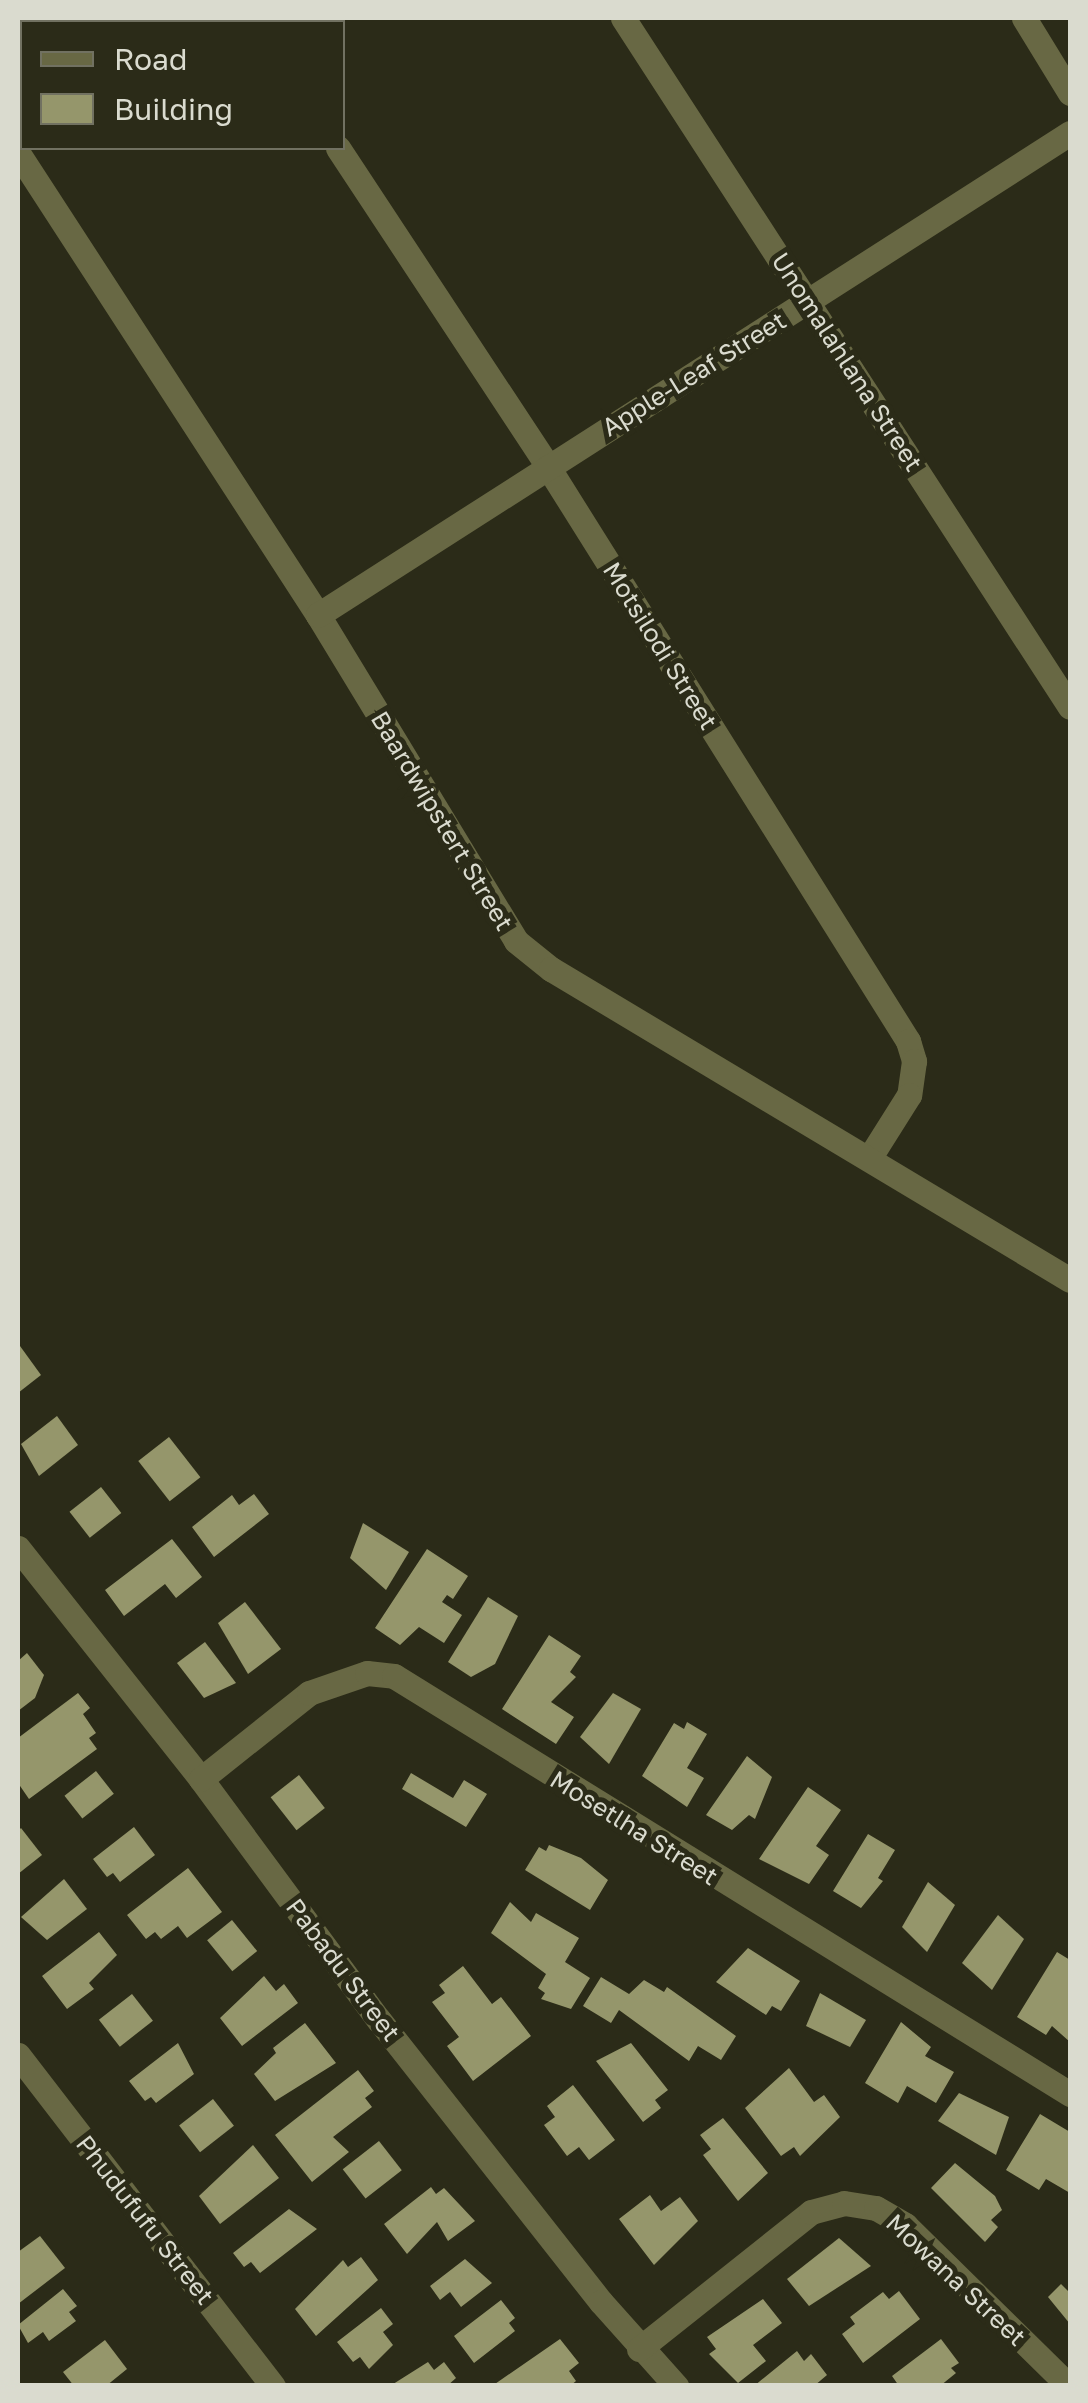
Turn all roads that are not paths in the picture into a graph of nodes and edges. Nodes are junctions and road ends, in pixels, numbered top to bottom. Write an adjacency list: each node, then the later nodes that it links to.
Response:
1 (622, 18): 7 (street, Unomalahlana Street)
2 (1024, 18): 3 (street)
3 (1070, 93)
4 (1070, 133): 7 (street, Apple-Leaf Street)
5 (339, 150): 8 (street, Motsilodi Street)
6 (18, 154): 9 (street, Baardwipstert Street)
7 (808, 301): 8 (street, Apple-Leaf Street); 10 (street, Unomalahlana Street)
8 (548, 467): 9 (street, Apple-Leaf Street); 11 (street, Motsilodi Street)
9 (318, 615): 11 (street, Baardwipstert Street)
10 (1070, 707)
11 (870, 1157): 12 (street, Baardwipstert Street)
12 (1070, 1280)
13 (18, 1548): 14 (street, Pabadu Street)
14 (201, 1779): 16 (street, Mosetlha Street); 17 (street, Pabadu Street)
15 (18, 2055): 18 (street, Phudufufu Street)
16 (1070, 2094)
17 (640, 2348): 19 (street, Pabadu Street); 20 (street, Mowana Street)
18 (273, 2386)
19 (676, 2386)
20 (1069, 2386)

